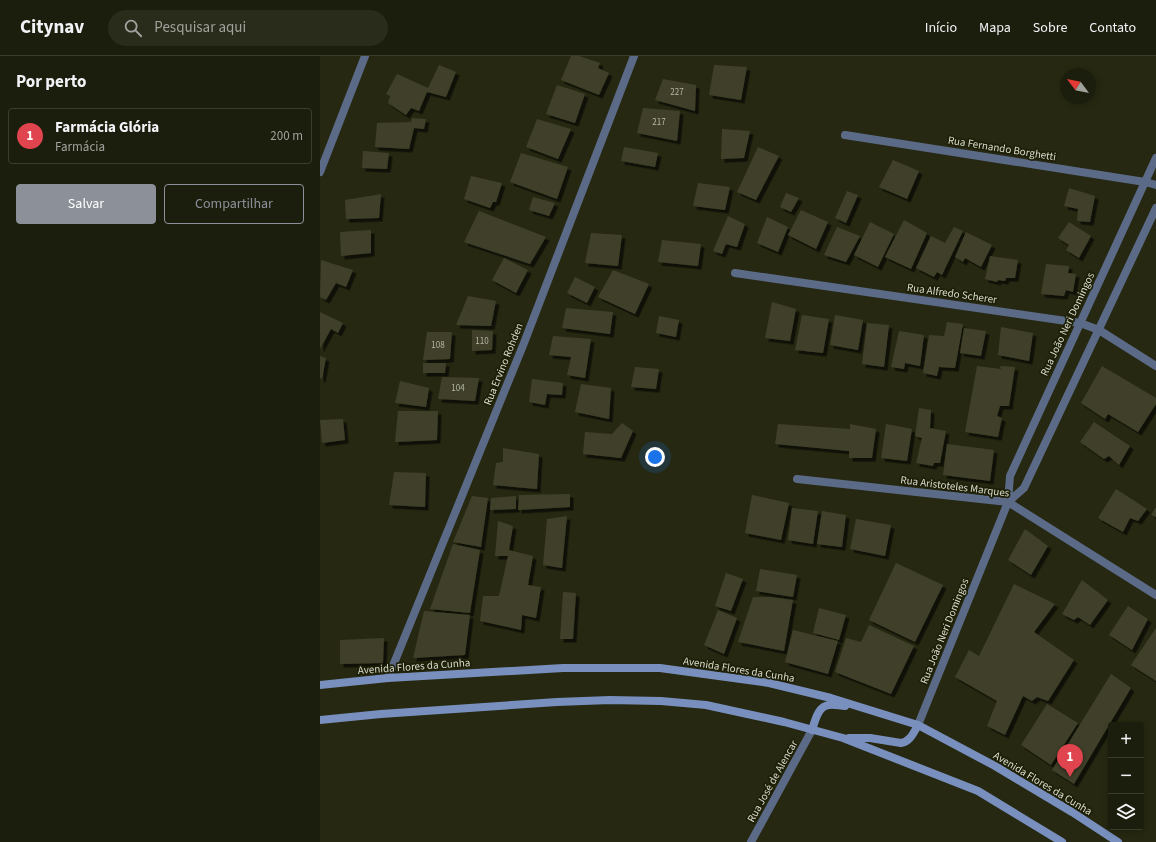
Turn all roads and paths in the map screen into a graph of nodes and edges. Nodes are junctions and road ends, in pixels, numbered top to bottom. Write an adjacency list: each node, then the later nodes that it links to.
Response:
1 (364, 56): 5 (street)
2 (634, 56): 16 (street, Rua Ervino Rohden)
3 (845, 135): 6 (street, Rua Fernando Borghetti)
4 (1156, 158): 6 (street, Rua João Neri Domingos)
5 (320, 172)
6 (1145, 182): 7 (street, Rua Fernando Borghetti); 10 (street, Rua João Neri Domingos)
7 (1156, 185)
8 (1156, 208): 11 (street, Rua João Neri Domingos)
9 (735, 273): 10 (street, Rua Alfredo Scherer)
10 (1080, 323): 11 (street, Rua Alfredo Scherer); 14 (street, Rua João Neri Domingos)
11 (1099, 330): 12 (street, Rua Alfredo Scherer); 14 (street, Rua João Neri Domingos)
12 (1156, 366)
13 (797, 479): 14 (street, Rua Aristoteles Marques)
14 (1008, 502): 15 (street, Rua Aristoteles Marques); 20 (street, Rua João Neri Domingos)
15 (1156, 595)
16 (388, 678): 17 (main road, Avenida Flores da Cunha); 18 (main road, Avenida Flores da Cunha)
17 (320, 685)
18 (864, 708): 20 (main road, Avenida Flores da Cunha); 21 (main road)
19 (320, 720): 21 (main road)
20 (918, 724): 22 (main road); 25 (main road, Avenida Flores da Cunha)
21 (812, 730): 22 (main road); 23 (street, Rua José de Alencar)
22 (843, 738): 24 (main road)
23 (751, 842)
24 (1062, 842)
25 (1118, 842)

